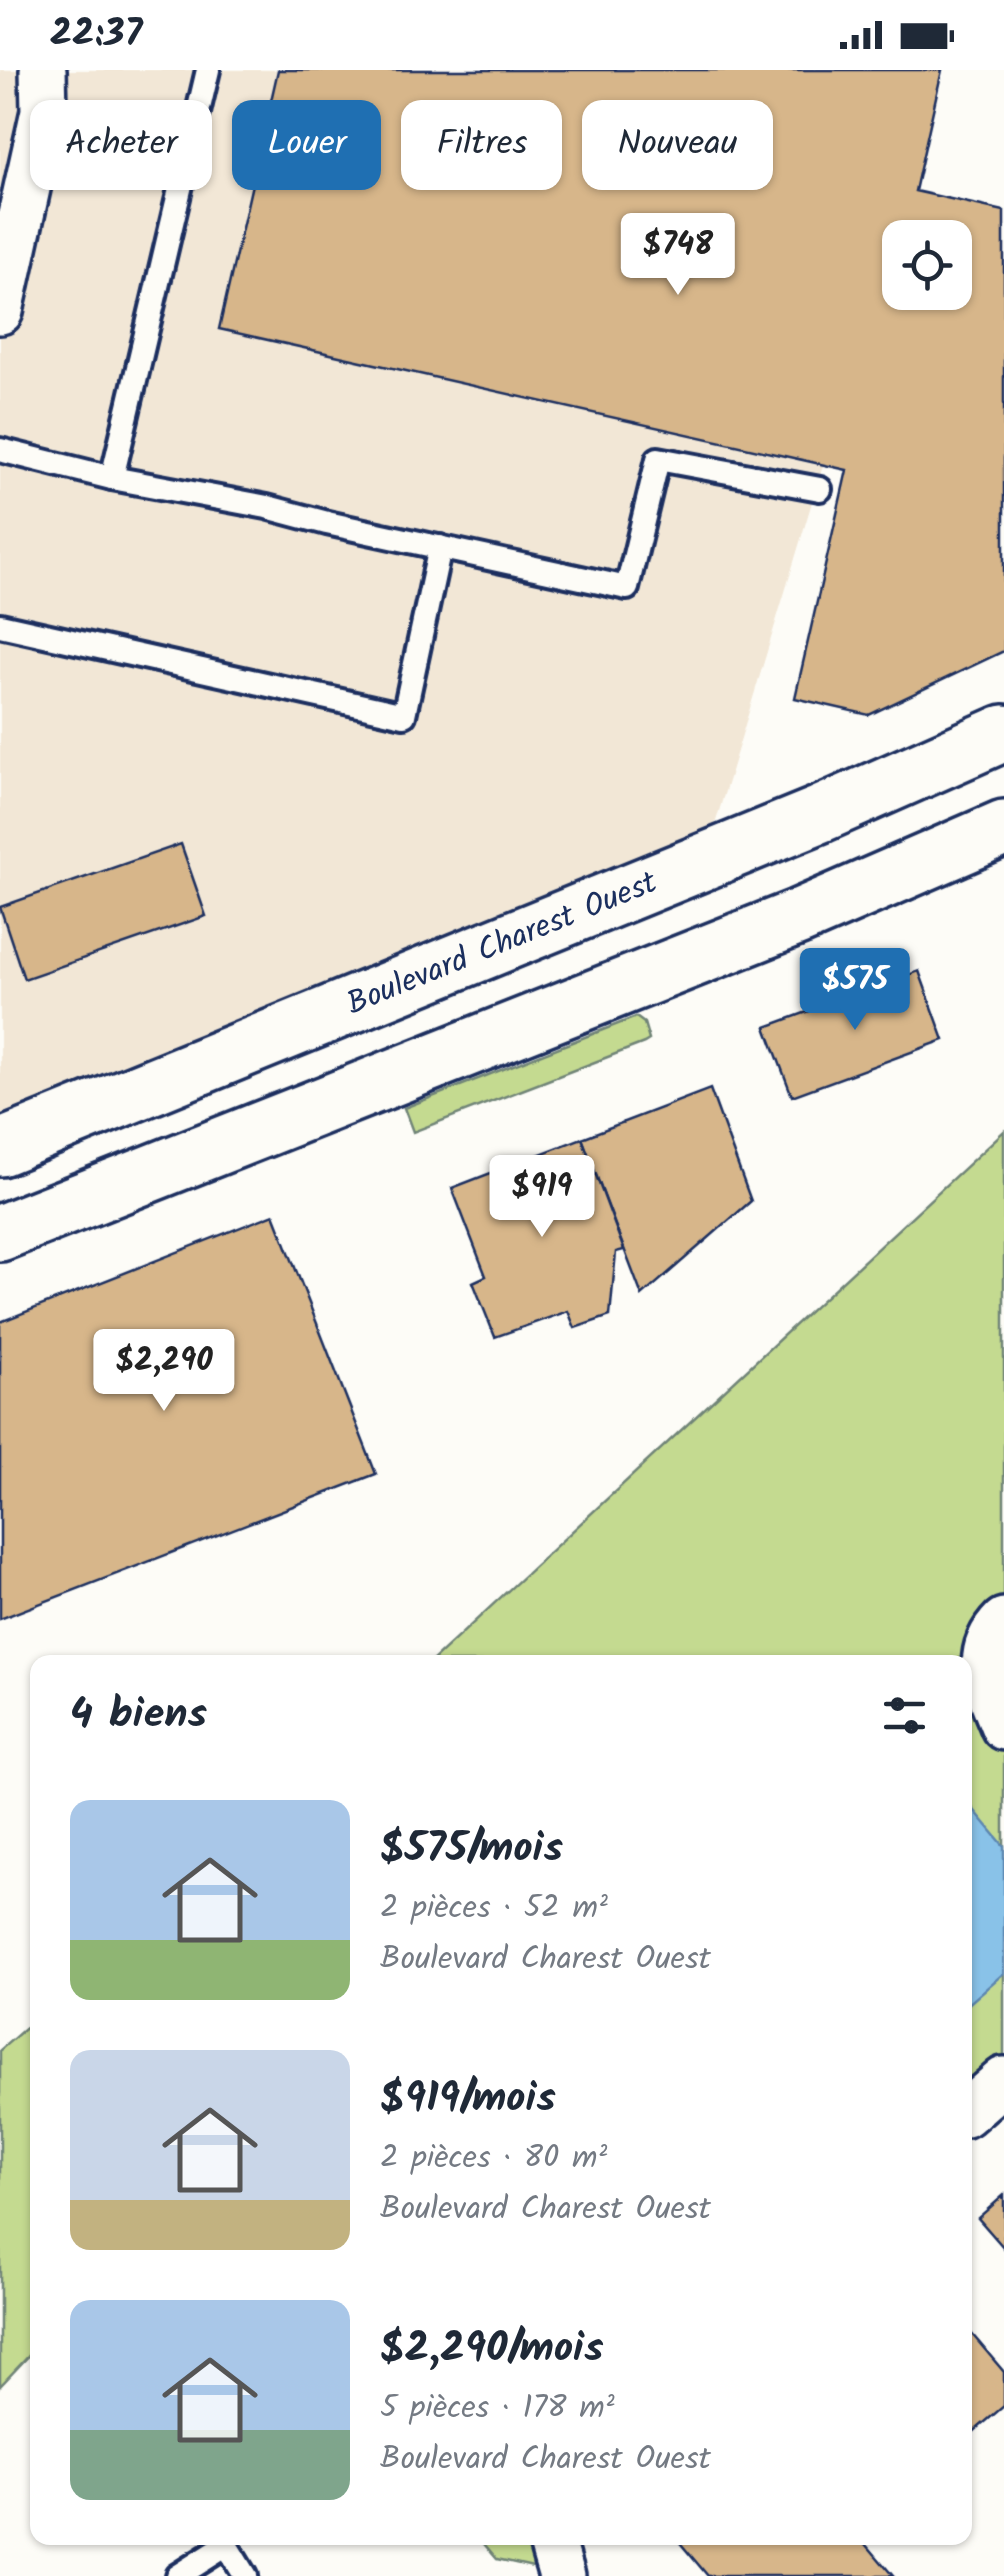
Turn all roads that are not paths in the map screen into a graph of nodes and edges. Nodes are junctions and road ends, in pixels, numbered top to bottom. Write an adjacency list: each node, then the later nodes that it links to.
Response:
1 (208, 70): 4 (lane)
2 (44, 90): 3 (lane); 6 (street)
3 (78, 100)
4 (202, 100)
5 (181, 190): 8 (lane)
6 (0, 311)
7 (0, 450): 8 (lane)
8 (112, 478): 10 (lane)
9 (820, 489): 10 (lane)
10 (440, 547): 11 (lane)
11 (0, 625)
12 (1004, 733): 14 (main road, Boulevard Charest Ouest)
13 (1004, 828): 15 (main road)
14 (0, 1148)
15 (0, 1234)
16 (1004, 1622): 17 (street)
17 (1004, 1727)
18 (1004, 2080): 19 (street)
19 (972, 2108)
20 (553, 2545): 23 (street)
21 (177, 2576): 22 (lane)
22 (245, 2576)
23 (562, 2576)

